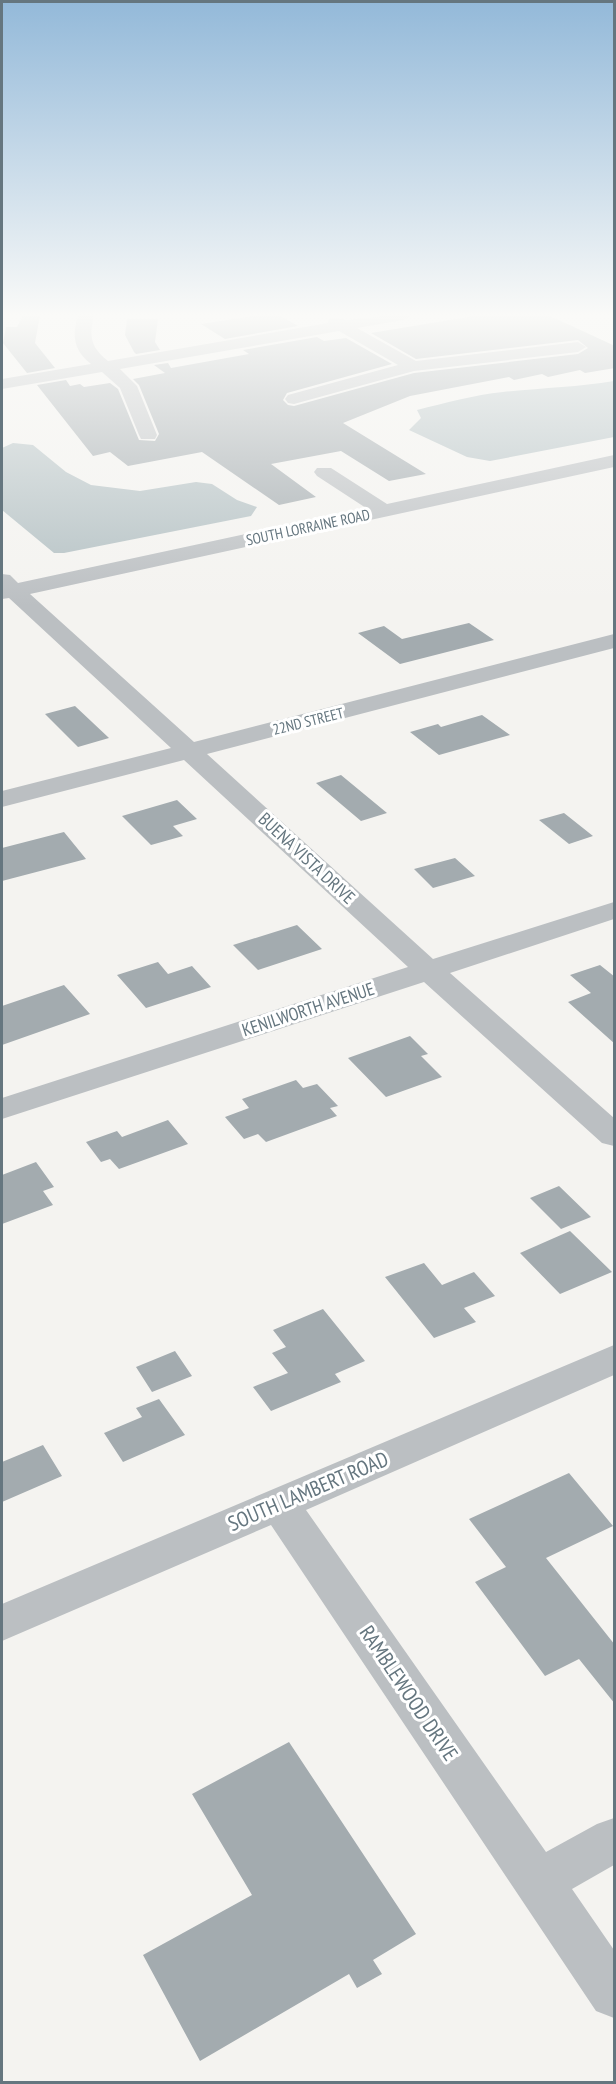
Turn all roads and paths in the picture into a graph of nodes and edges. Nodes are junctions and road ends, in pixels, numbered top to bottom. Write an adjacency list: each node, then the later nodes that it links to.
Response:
1 (139, 412): 2 (street)
2 (148, 435)
3 (615, 461): 5 (street, SOUTH LORRAINE ROAD)
4 (324, 472): 5 (street)
5 (384, 510): 6 (street, SOUTH LORRAINE ROAD)
6 (5, 588): 8 (street, BUENA VISTA DRIVE)
7 (615, 641): 8 (street, 22ND STREET)
8 (190, 751): 9 (street, 22ND STREET); 11 (street, BUENA VISTA DRIVE)
9 (2, 800)
10 (615, 910): 11 (street, KENILWORTH AVENUE)
11 (428, 970): 12 (street, KENILWORTH AVENUE); 13 (street, BUENA VISTA DRIVE)
12 (2, 1109)
13 (615, 1135)
14 (615, 1359): 15 (street, SOUTH LAMBERT ROAD)
15 (279, 1504): 16 (street, SOUTH LAMBERT ROAD); 18 (street, RAMBLEWOOD DRIVE)
16 (2, 1623)
17 (615, 1840): 18 (street)
18 (538, 1882): 19 (street, RAMBLEWOOD DRIVE)
19 (615, 1993)

